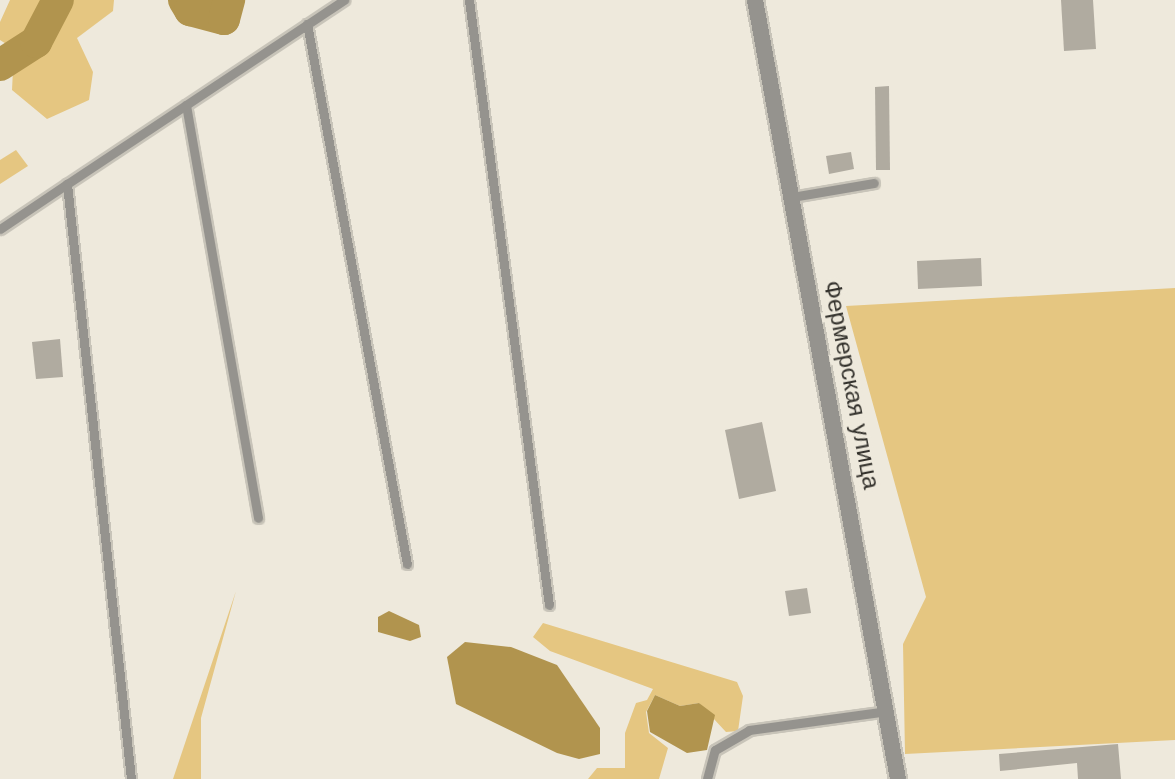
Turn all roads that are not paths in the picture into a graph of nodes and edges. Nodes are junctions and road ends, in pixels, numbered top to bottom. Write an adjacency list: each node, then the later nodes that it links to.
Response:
1 (344, 0): 4 (lane)
2 (469, 0): 12 (lane)
3 (755, 0): 8 (street, Фермерская улица)
4 (307, 24): 5 (lane); 11 (lane)
5 (186, 105): 7 (lane); 10 (lane)
6 (874, 183): 8 (lane)
7 (67, 184): 9 (lane); 14 (lane)
8 (792, 197): 13 (street, Фермерская улица)
9 (0, 229)
10 (258, 518)
11 (407, 564)
12 (549, 605)
13 (888, 711): 15 (lane); 16 (street, Фермерская улица)
14 (131, 779)
15 (707, 779)
16 (898, 779)

